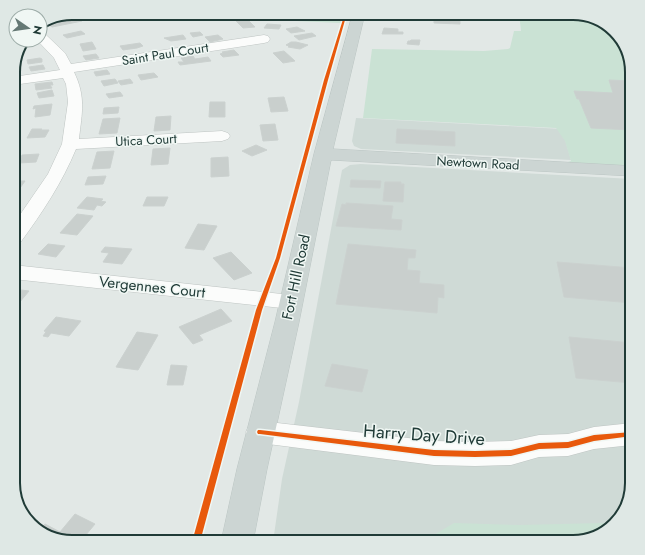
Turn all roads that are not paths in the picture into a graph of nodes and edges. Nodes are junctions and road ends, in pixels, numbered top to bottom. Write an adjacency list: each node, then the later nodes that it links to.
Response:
1 (357, 20): 8 (main road, Fort Hill Road)
2 (264, 39): 4 (street, Saint Paul Court)
3 (48, 44): 4 (street)
4 (67, 71): 5 (street, Saint Paul Court); 7 (street)
5 (20, 80)
6 (222, 136): 7 (street, Utica Court)
7 (70, 144): 10 (street)
8 (323, 154): 9 (main road, Newtown Road); 12 (main road, Fort Hill Road)
9 (625, 171)
10 (20, 230)
11 (20, 273): 12 (street, Vergennes Court)
12 (291, 302): 13 (main road, Fort Hill Road)
13 (260, 432): 14 (street, Harry Day Drive); 15 (main road, Fort Hill Road)
14 (625, 435)
15 (238, 535)

